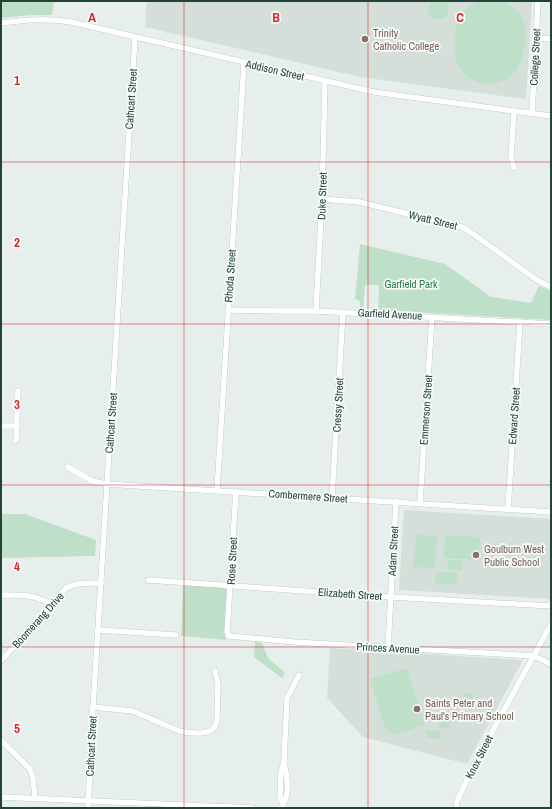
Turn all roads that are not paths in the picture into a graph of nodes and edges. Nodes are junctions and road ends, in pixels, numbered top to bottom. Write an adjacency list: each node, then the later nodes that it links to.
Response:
1 (538, 1): 4 (street, College Street)
2 (1, 23): 3 (street, Addison Street)
3 (135, 38): 6 (street, Addison Street); 25 (street, Cathcart Street)
4 (536, 38): 5 (street); 9 (street, College Street)
5 (551, 39)
6 (244, 63): 7 (street, Addison Street); 14 (street, Rhoda Street)
7 (325, 81): 8 (street, Addison Street); 12 (street, Duke Street)
8 (514, 111): 9 (street, Addison Street); 11 (street)
9 (532, 113): 10 (street, Addison Street)
10 (551, 116)
11 (514, 167)
12 (322, 199): 13 (street, Wyatt Street); 15 (street, Duke Street)
13 (551, 287)
14 (228, 310): 15 (street, Garfield Avenue); 26 (street, Rhoda Street)
15 (316, 311): 16 (street, Garfield Avenue)
16 (343, 312): 17 (street, Garfield Avenue); 28 (street, Cressy Street)
17 (432, 317): 18 (street, Garfield Avenue); 30 (street, Emmerson Street)
18 (520, 322): 19 (street, Garfield Avenue); 31 (street, Edward Street)
19 (551, 324)
20 (18, 392): 22 (street)
21 (1, 426): 22 (street)
22 (17, 426): 23 (street)
23 (16, 440)
24 (68, 467): 25 (street, Combermere Street)
25 (107, 484): 26 (street, Combermere Street); 34 (street, Cathcart Street)
26 (217, 490): 27 (street, Combermere Street)
27 (236, 491): 28 (street, Combermere Street); 35 (street, Rose Street)
28 (332, 497): 29 (street, Combermere Street)
29 (396, 502): 30 (street, Combermere Street); 37 (street, Adam Street)
30 (420, 503): 31 (street, Combermere Street)
31 (508, 509): 32 (street, Combermere Street)
32 (551, 512)
33 (148, 580): 35 (street, Elizabeth Street)
34 (101, 583): 38 (street, Boomerang Drive); 41 (street, Cathcart Street)
35 (230, 586): 37 (street, Elizabeth Street); 42 (street, Rose Street)
36 (1, 595): 38 (street)
37 (391, 596): 39 (street, Elizabeth Street); 44 (street, Adam Street)
38 (52, 604): 46 (street, Boomerang Drive)
39 (551, 606)
40 (551, 624): 45 (street, Knox Street)
41 (98, 630): 43 (street); 50 (street, Cathcart Street)
42 (227, 632): 44 (street, Princes Avenue)
43 (176, 635)
44 (388, 648): 45 (street, Princes Avenue)
45 (534, 656): 47 (street, Princes Avenue); 58 (street, Knox Street)
46 (1, 662)
47 (551, 664)
48 (215, 671): 50 (street)
49 (299, 675): 55 (street)
50 (93, 707): 54 (street, Cathcart Street)
51 (1, 740): 53 (street)
52 (1, 797): 53 (street)
53 (35, 799): 54 (street)
54 (88, 801): 56 (street, Cathcart Street); 57 (street)
55 (283, 806)
56 (88, 808)
57 (253, 808)
58 (456, 808)

